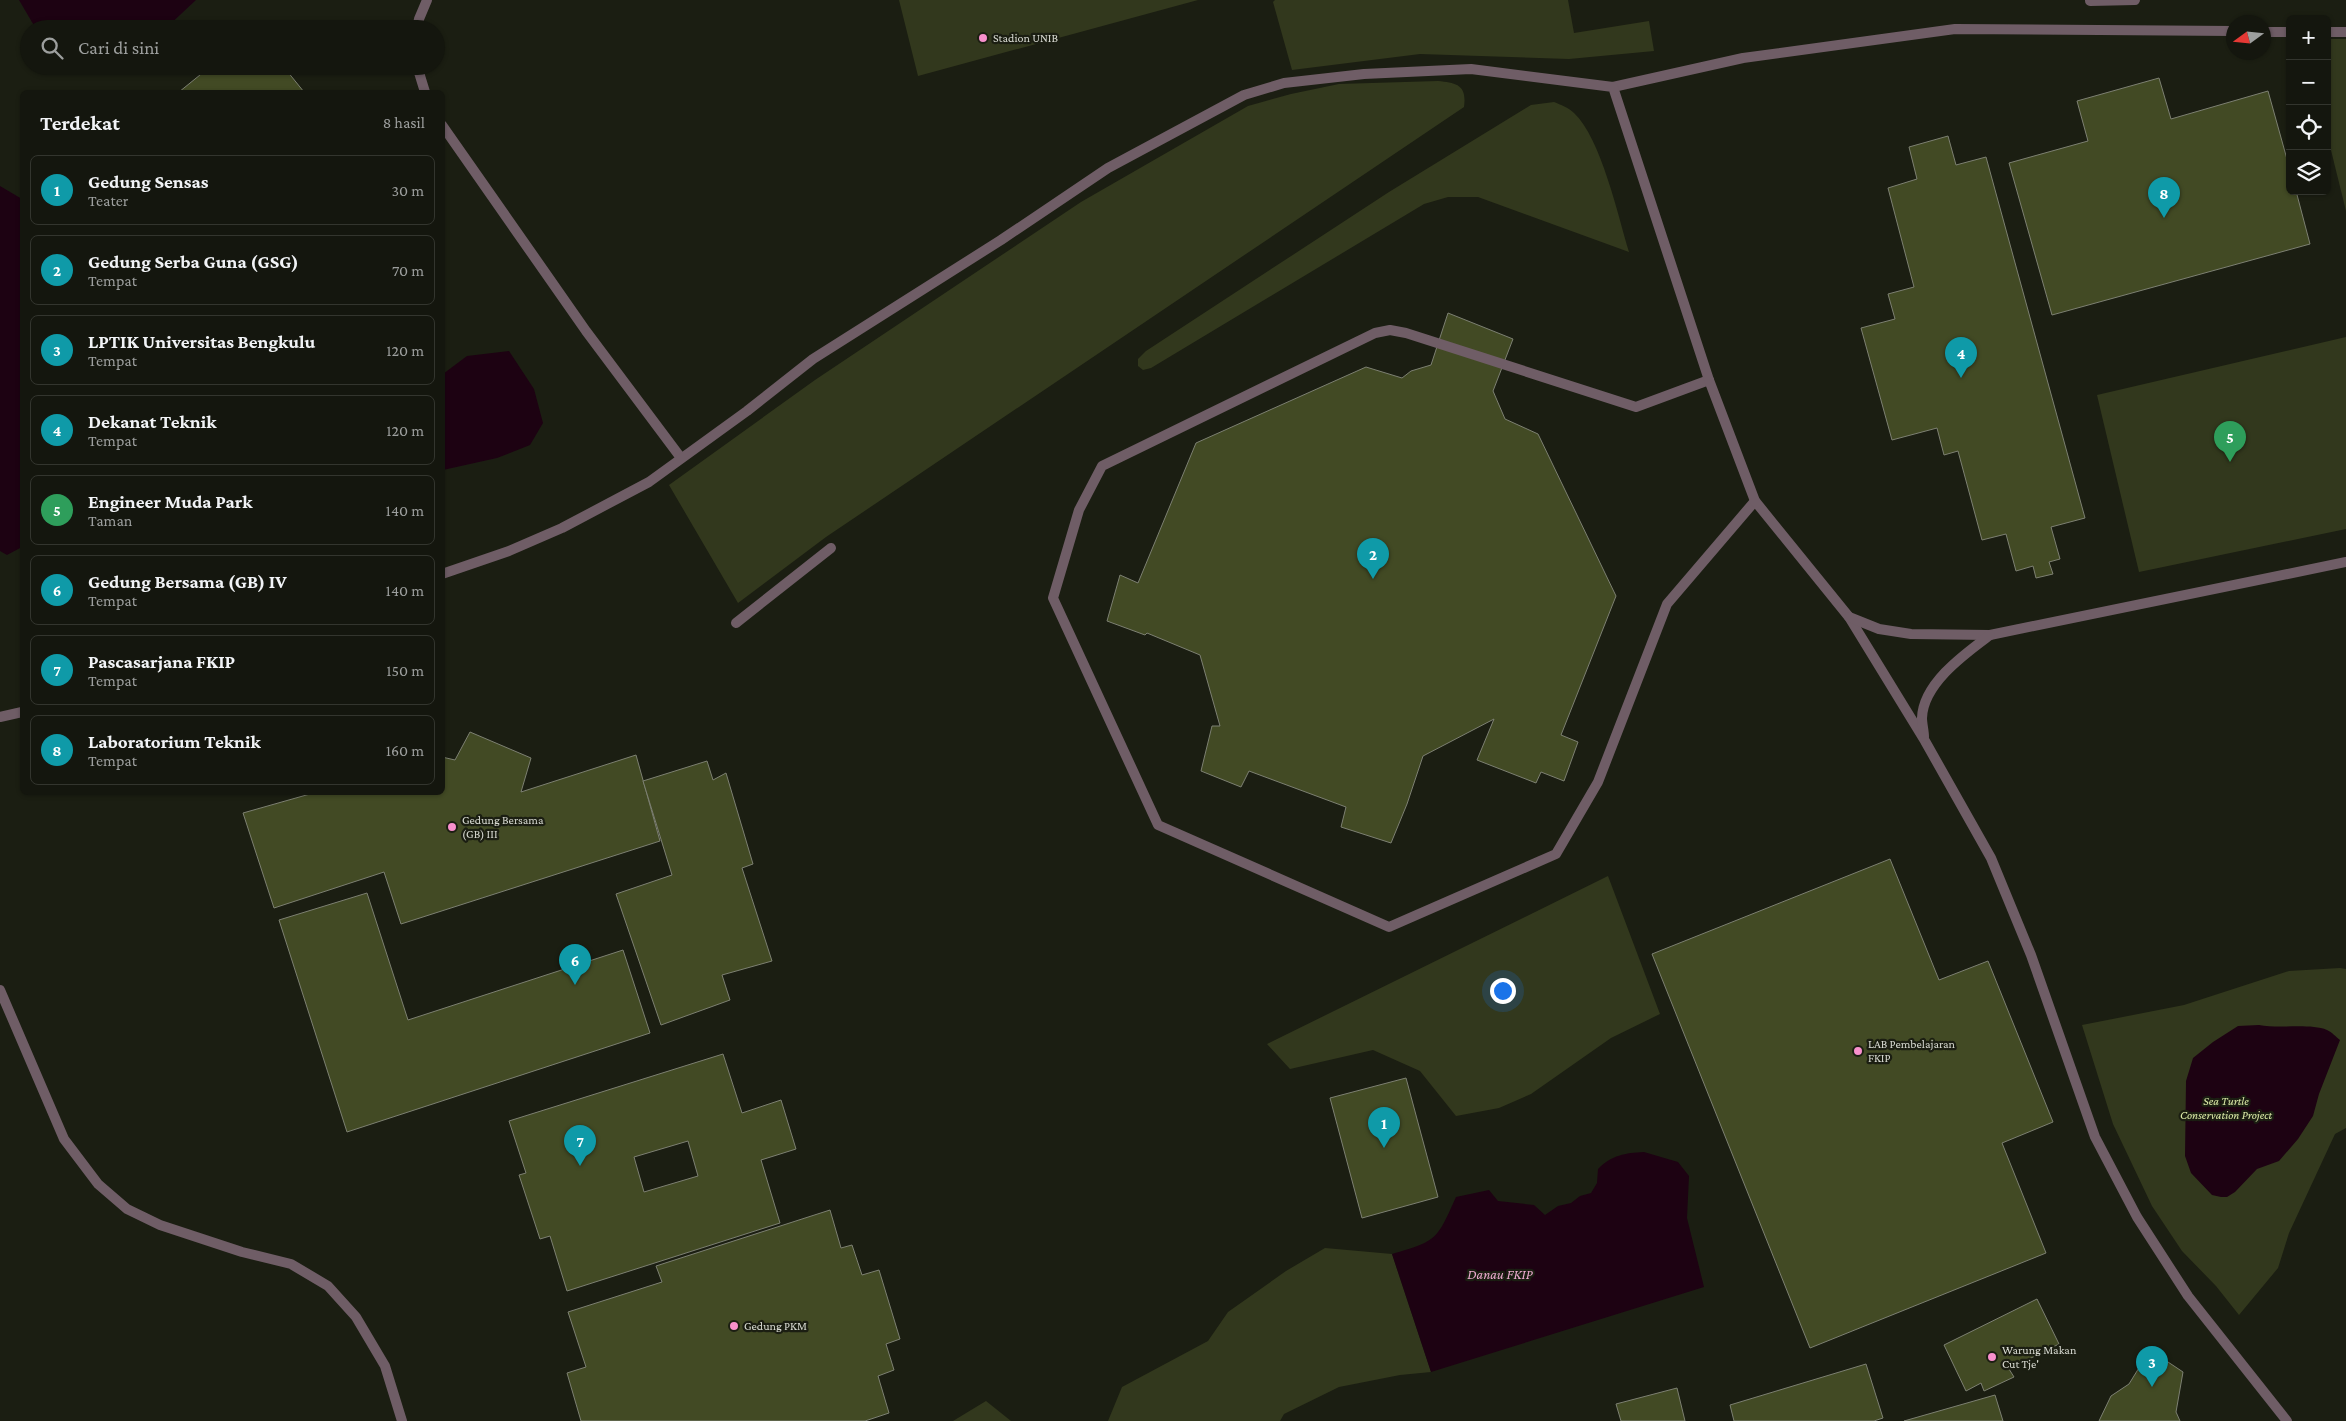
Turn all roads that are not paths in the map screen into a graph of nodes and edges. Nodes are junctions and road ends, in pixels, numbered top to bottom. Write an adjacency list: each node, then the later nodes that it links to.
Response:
1 (427, 0): 4 (lane)
2 (2136, 0): 3 (lane)
3 (2090, 1)
4 (419, 20)
5 (2226, 31): 11 (lane)
6 (2271, 32): 7 (lane)
7 (2286, 32)
8 (2331, 32): 9 (lane)
9 (2346, 32)
10 (420, 75): 12 (lane)
11 (1612, 87): 14 (lane); 15 (lane)
12 (424, 90)
13 (445, 128): 15 (lane)
14 (1709, 380): 16 (lane); 16 (lane)
15 (681, 458): 19 (lane)
16 (1755, 501): 20 (lane)
17 (831, 548): 21 (lane)
18 (2346, 562): 22 (lane)
19 (445, 573)
20 (1849, 617): 22 (lane); 25 (lane)
21 (736, 622)
22 (1990, 635): 25 (lane)
23 (20, 712): 24 (lane)
24 (0, 717)
25 (1925, 741): 28 (lane)
26 (0, 990): 27 (lane)
27 (402, 1421)
28 (2288, 1421)

